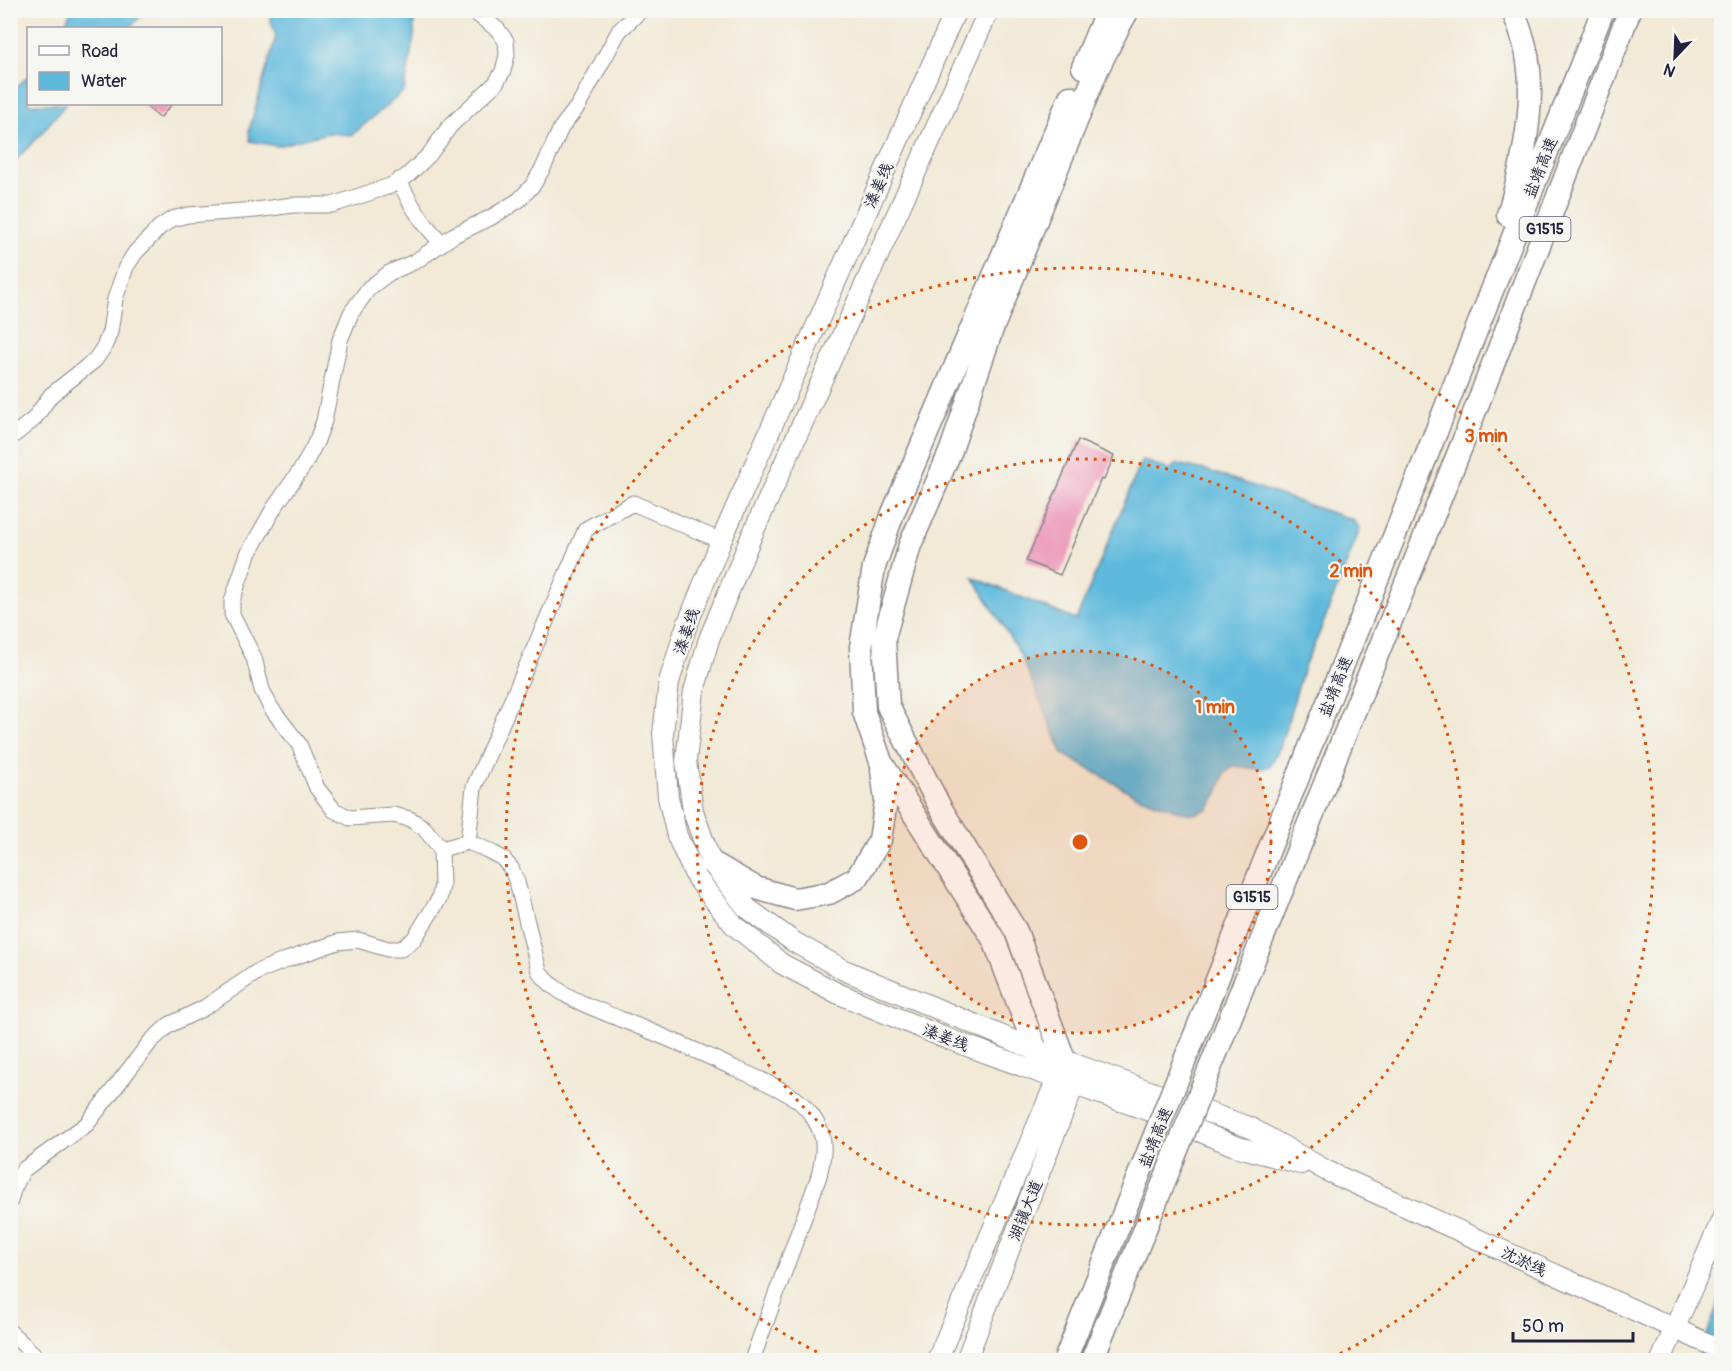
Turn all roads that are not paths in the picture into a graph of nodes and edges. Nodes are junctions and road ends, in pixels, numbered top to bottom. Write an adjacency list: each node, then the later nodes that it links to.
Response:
1 (472, 10): 12 (lane)
2 (641, 10): 13 (lane)
3 (956, 10): 16 (main road, 溱姜线)
4 (989, 10): 20 (main road, 溱姜线)
5 (1107, 10): 17 (highway)
6 (1128, 10): 22 (highway)
7 (1513, 10): 14 (highway)
8 (1603, 10): 14 (highway, 盐靖高速 / G1515)
9 (1630, 10): 11 (highway, 盐靖高速 / G1515)
10 (1638, 10): 11 (highway)
11 (1618, 39): 34 (highway, 盐靖高速 / G1515, bridge)
12 (399, 180): 13 (lane); 15 (lane)
13 (442, 243): 19 (lane)
14 (1474, 332): 33 (highway, 盐靖高速 / G1515, bridge)
15 (10, 438)
16 (721, 541): 18 (lane); 22 (main road, 溱姜线)
17 (881, 762): 20 (highway); 21 (highway)
18 (468, 842): 19 (lane); 30 (lane)
19 (441, 849): 24 (lane)
20 (711, 862): 21 (main road, 溱姜线)
21 (1036, 1050): 22 (main road, 溱姜线)
22 (1065, 1075): 23 (main road, 沈淤线); 23 (main road, 沈淤线); 31 (main road, 湖镇大道); 32 (main road, 湖镇大道)
23 (1327, 1171): 27 (main road, 沈淤线)
24 (10, 1201)
25 (1722, 1219): 27 (main road)
26 (10, 1332): 29 (lane)
27 (1682, 1333): 28 (main road, 沈淤线); 35 (main road)
28 (1722, 1350)
29 (40, 1360)
30 (752, 1360)
31 (936, 1360)
32 (966, 1360)
33 (1065, 1360)
34 (1092, 1360)
35 (1661, 1360)

